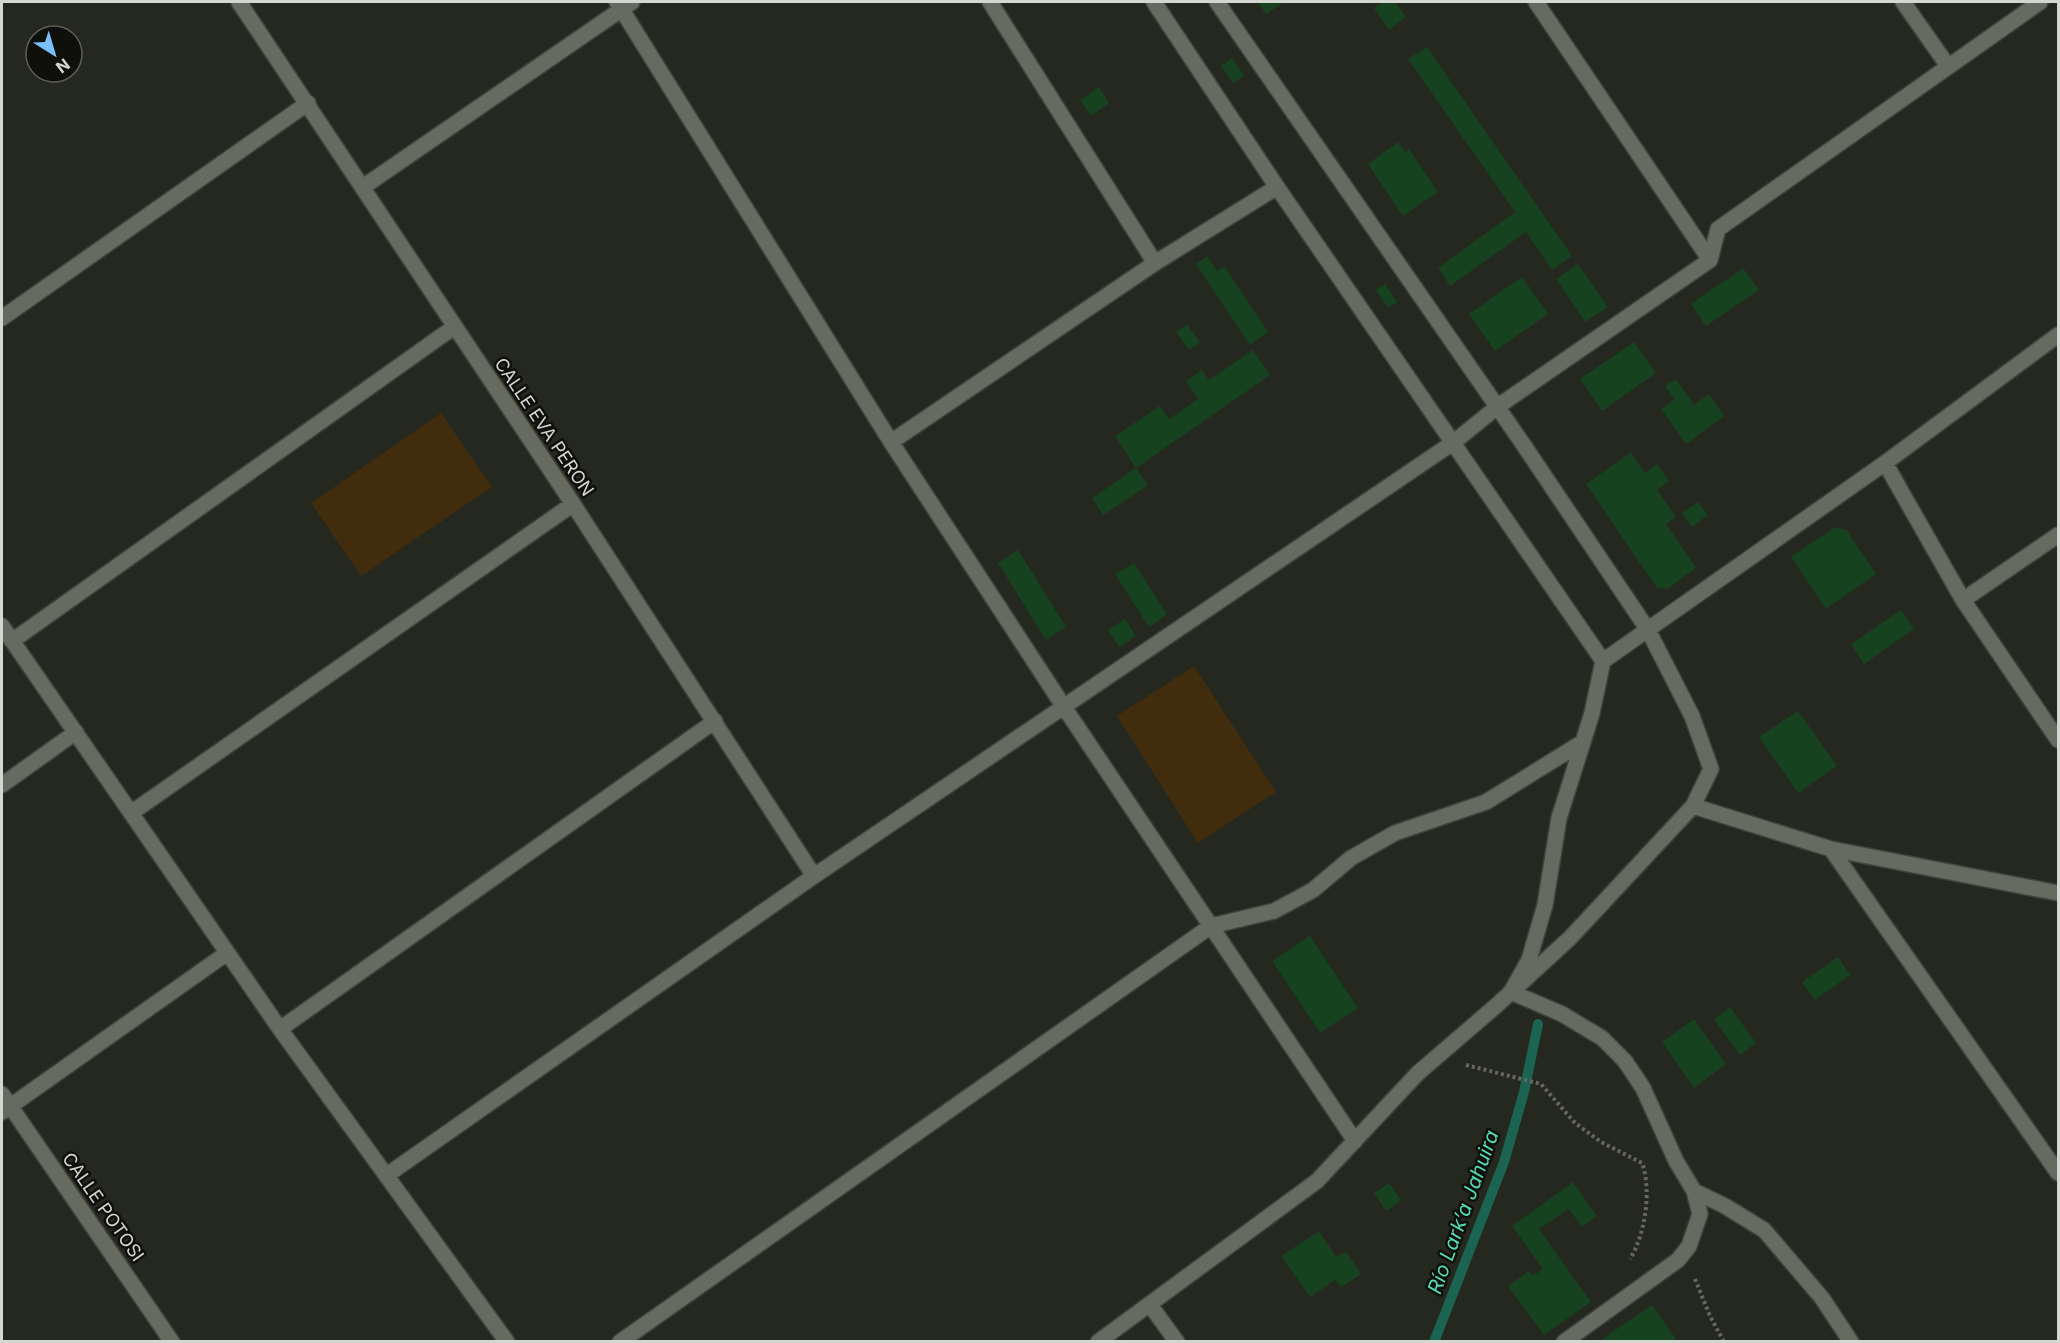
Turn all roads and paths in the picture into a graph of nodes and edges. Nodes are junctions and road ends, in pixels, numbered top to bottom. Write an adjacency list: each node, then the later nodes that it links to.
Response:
1 (239, 2): 10 (street, CALLE EVA PERON)
2 (990, 2): 14 (street)
3 (1154, 2): 12 (street)
4 (1217, 2): 18 (street)
5 (1536, 2): 13 (street)
6 (1903, 2): 9 (street)
7 (2040, 2): 9 (street)
8 (623, 4): 11 (street); 19 (street)
9 (1948, 66): 13 (street)
10 (308, 104): 11 (street, CALLE EVA PERON); 15 (street)
11 (363, 187): 16 (street, CALLE EVA PERON)
12 (1276, 187): 14 (street); 20 (street)
13 (1710, 260): 18 (street)
14 (1155, 263): 19 (street)
15 (2, 318)
16 (454, 327): 22 (street, CALLE EVA PERON); 27 (street)
17 (2058, 334): 21 (street)
18 (1497, 407): 20 (street); 26 (street)
19 (891, 442): 29 (street)
20 (1454, 442): 28 (street); 29 (street)
21 (1885, 463): 24 (street); 26 (street)
22 (573, 504): 30 (street, CALLE EVA PERON); 36 (street)
23 (2058, 535): 24 (street)
24 (1963, 600): 32 (street)
25 (2, 626): 27 (street)
26 (1648, 630): 28 (street); 35 (street)
27 (12, 641): 31 (street)
28 (1603, 661): 33 (street)
29 (1064, 706): 38 (street); 40 (street)
30 (715, 721): 38 (street, CALLE EVA PERON); 43 (street)
31 (76, 732): 34 (street); 36 (street)
32 (2058, 740)
33 (1583, 742): 40 (street); 42 (street)
34 (2, 785)
35 (1693, 806): 37 (street); 42 (street)
36 (132, 813): 41 (street)
37 (1831, 849): 39 (street); 47 (street)
38 (814, 876): 48 (street)
39 (2058, 893)
40 (1211, 926): 46 (street); 55 (street)
41 (227, 953): 43 (street); 45 (street)
42 (1511, 992): 44 (street); 49 (street)
43 (280, 1029): 48 (street)
44 (1441, 1053): 46 (street); 51 (path)
45 (4, 1104): 53 (street, CALLE POTOSI)
46 (1355, 1141): 52 (street)
47 (2058, 1173)
48 (387, 1175): 54 (street)
49 (1694, 1191): 50 (street); 60 (street)
50 (1689, 1246): 58 (street); 59 (path)
51 (1625, 1268)
52 (1150, 1305): 56 (street); 57 (street)
53 (172, 1341)
54 (507, 1341)
55 (620, 1341)
56 (1098, 1341)
57 (1177, 1341)
58 (1564, 1341)
59 (1724, 1341)
60 (1851, 1341)

